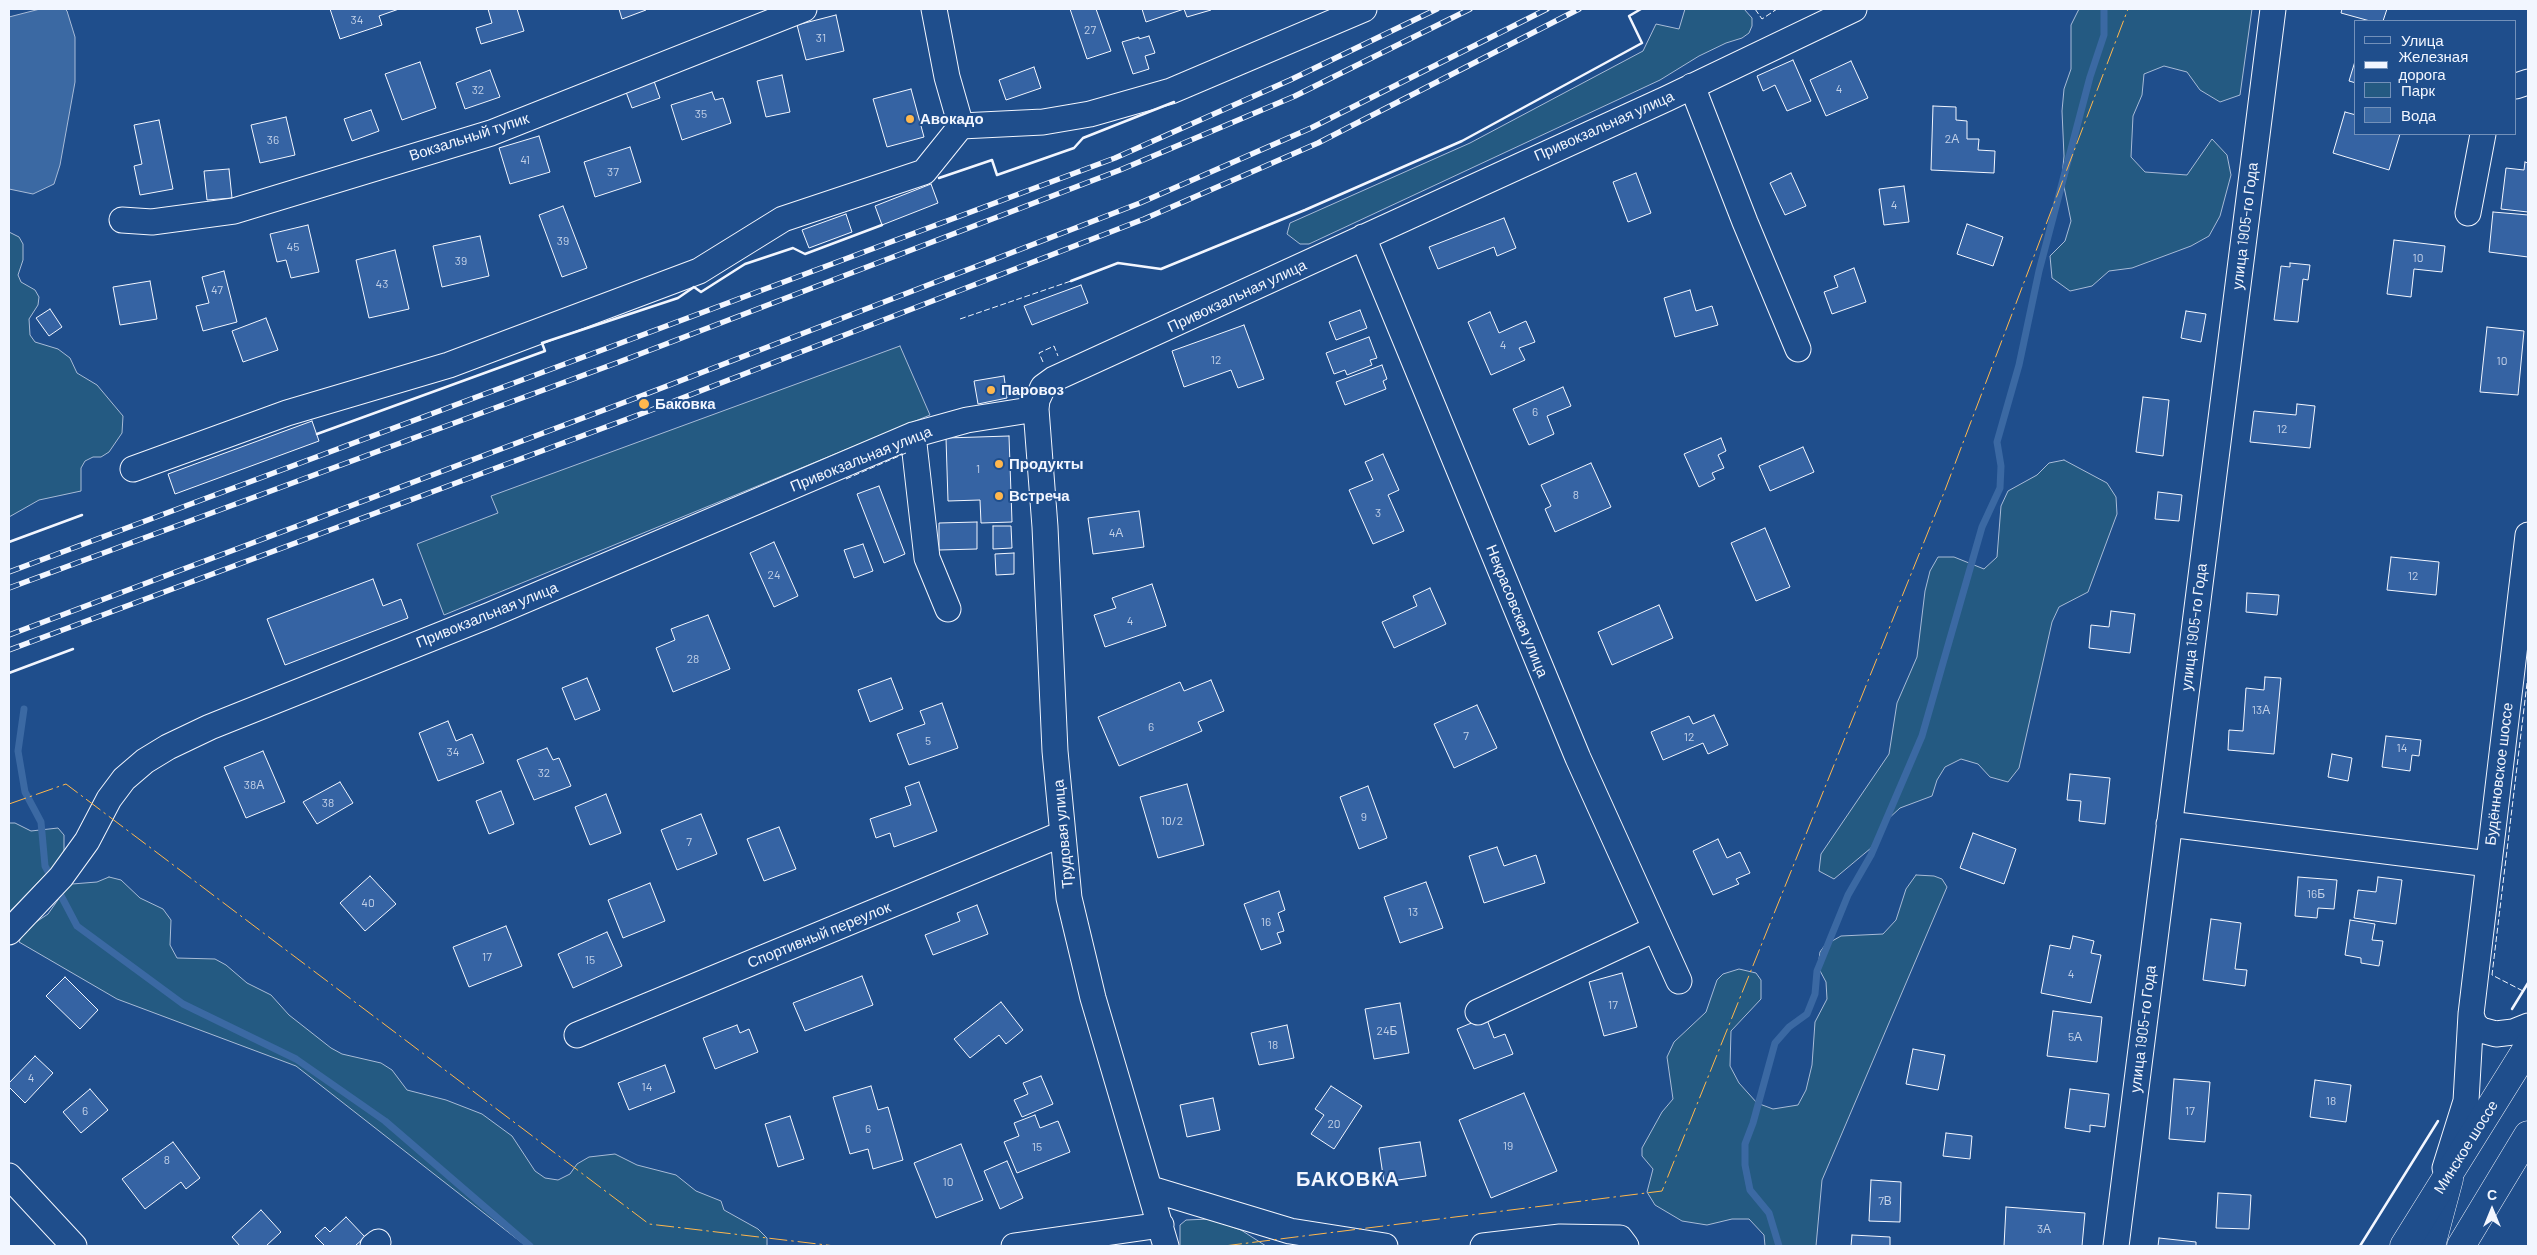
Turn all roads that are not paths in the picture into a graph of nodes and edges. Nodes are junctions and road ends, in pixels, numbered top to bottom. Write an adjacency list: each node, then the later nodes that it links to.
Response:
1 (804, 9): 10 (street, Вокзальный тупик)
2 (934, 9): 7 (street)
3 (1364, 9): 7 (street)
4 (1854, 9): 6 (street, Привокзальная улица)
5 (2273, 9): 18 (street, улица 1905-го Года)
6 (1692, 86): 11 (street, Привокзальная улица); 12 (street)
7 (961, 126): 15 (street)
8 (2483, 135): 9 (street)
9 (2468, 213)
10 (122, 220)
11 (1363, 237): 13 (street, Привокзальная улица); 21 (street, Некрасовская улица)
12 (1798, 349)
13 (1036, 409): 14 (street, Привокзальная улица); 19 (street, Трудовая улица)
14 (914, 435): 17 (street); 22 (street, Привокзальная улица)
15 (133, 469)
16 (2528, 535): 20 (street, Будённовское шоссе)
17 (948, 609)
18 (2169, 824): 20 (street); 40 (street, улица 1905-го Года)
19 (1062, 834): 27 (street, Спортивный переулок); 32 (street, Трудовая улица)
20 (2488, 864): 25 (street, Будённовское шоссе)
21 (1655, 929): 23 (street, Некрасовская улица); 24 (street)
22 (9, 932)
23 (1679, 981)
24 (1478, 1012)
25 (2471, 1014): 26 (street); 33 (street, Будённовское шоссе)
26 (2528, 1026)
27 (577, 1035)
28 (2528, 1047): 30 (main road, Минское шоссе)
29 (2528, 1135): 43 (main road)
30 (2450, 1173): 33 (main road, Минское шоссе); 42 (main road)
31 (9, 1176): 35 (street)
32 (1151, 1189): 34 (street, Трудовая улица); 37 (street)
33 (2432, 1202): 41 (main road, Минское шоссе)
34 (1163, 1236): 36 (street)
35 (74, 1246)
36 (1014, 1246)
37 (1385, 1246)
38 (1483, 1246): 39 (street)
39 (1626, 1246)
40 (2116, 1246)
41 (2404, 1246)
42 (2431, 1246)
43 (2461, 1246)

